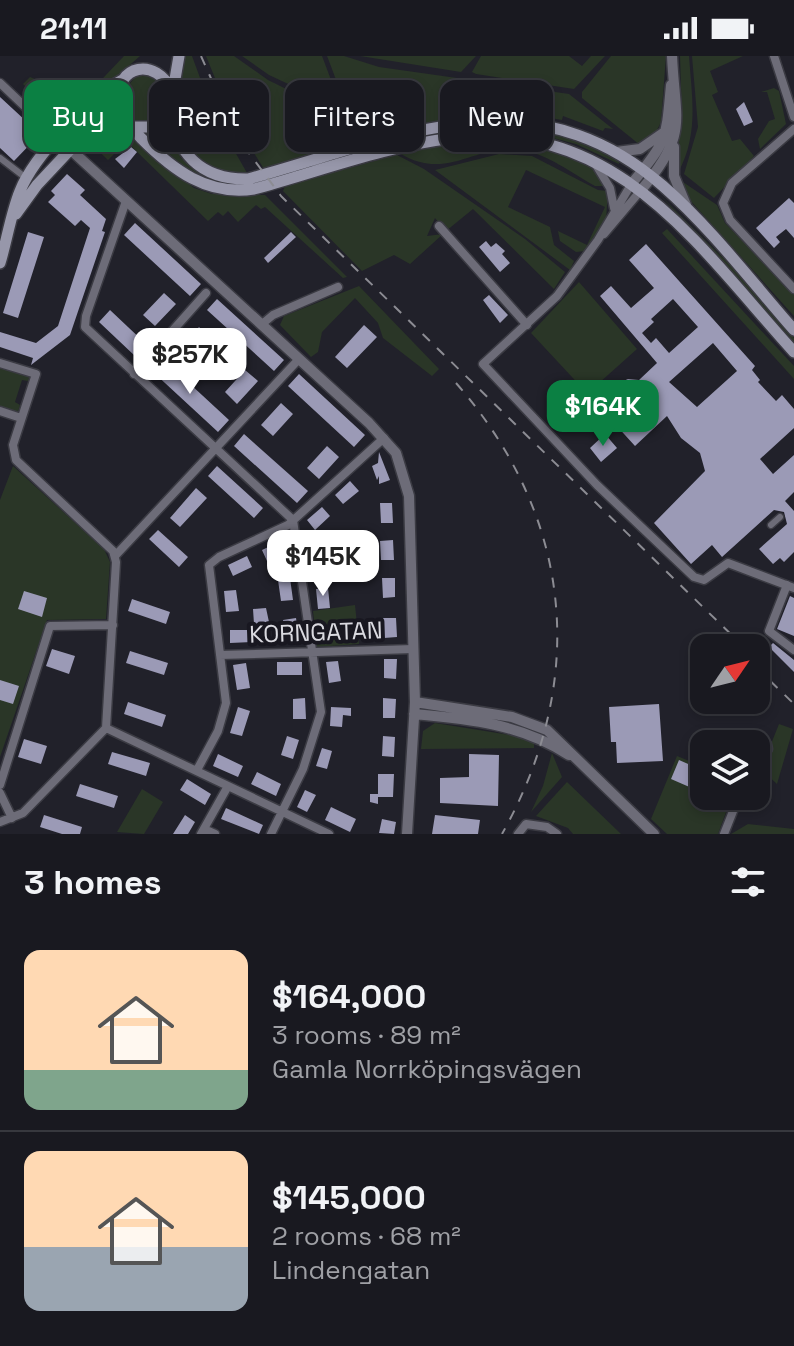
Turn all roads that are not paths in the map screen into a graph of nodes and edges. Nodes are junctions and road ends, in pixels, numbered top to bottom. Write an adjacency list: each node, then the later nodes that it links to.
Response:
1 (146, 56): 5 (main road)
2 (179, 56): 8 (main road)
3 (774, 56): 11 (street)
4 (672, 62): 14 (street); 15 (street)
5 (137, 69): 6 (main road); 7 (main road)
6 (124, 79)
7 (166, 80)
8 (174, 80)
9 (0, 83): 10 (street)
10 (24, 106)
11 (794, 117)
12 (133, 129): 22 (main road)
13 (794, 129): 34 (street)
14 (668, 130): 20 (street); 23 (street)
15 (674, 143): 23 (street); 28 (street)
16 (48, 152): 24 (main road)
17 (67, 152): 29 (main road)
18 (73, 152): 26 (street)
19 (185, 152): 20 (main road)
20 (616, 152): 23 (main road)
21 (0, 158): 24 (street)
22 (593, 161): 25 (main road); 27 (street)
23 (648, 173): 25 (street); 28 (main road)
24 (26, 178): 29 (main road)
25 (637, 186): 27 (street); 31 (street); 39 (main road)
26 (126, 201): 36 (street); 42 (street)
27 (614, 208): 31 (street)
28 (690, 214): 38 (main road)
29 (14, 218): 32 (main road)
30 (439, 226): 37 (street)
31 (598, 240): 37 (street)
32 (0, 263)
33 (338, 287): 36 (street)
34 (794, 289)
35 (206, 293): 42 (street)
36 (261, 325): 40 (street)
37 (527, 325): 51 (street)
38 (794, 330)
39 (794, 352)
40 (299, 359): 45 (street); 46 (street)
41 (0, 363): 44 (street)
42 (134, 374): 46 (street)
43 (0, 411): 44 (street)
44 (21, 418): 50 (street)
45 (384, 438): 48 (street); 53 (street)
46 (216, 450): 48 (street); 50 (street)
47 (780, 517): 49 (street)
48 (293, 520): 55 (street); 56 (street)
49 (771, 525)
50 (115, 556): 52 (street)
51 (790, 587): 54 (street)
52 (113, 625): 59 (street); 62 (street)
53 (413, 649): 55 (street, KORNGATAN); 57 (street)
54 (794, 650)
55 (313, 652): 56 (street, KORNGATAN); 66 (street)
56 (220, 655): 61 (street)
57 (415, 702): 58 (street); 60 (street)
58 (414, 714): 60 (street); 73 (street)
59 (106, 728): 61 (street); 67 (street)
60 (579, 762): 76 (street)
61 (197, 770): 63 (street)
62 (0, 785)
63 (228, 786): 66 (street); 69 (street)
64 (0, 793): 67 (street)
65 (733, 810): 77 (street)
66 (282, 811): 71 (street); 72 (street)
67 (12, 818): 68 (street)
68 (0, 822)
69 (202, 831): 70 (street)
70 (215, 834)
71 (271, 834)
72 (329, 834)
73 (407, 834)
74 (518, 834): 75 (street)
75 (557, 834)
76 (654, 834)
77 (724, 834)

